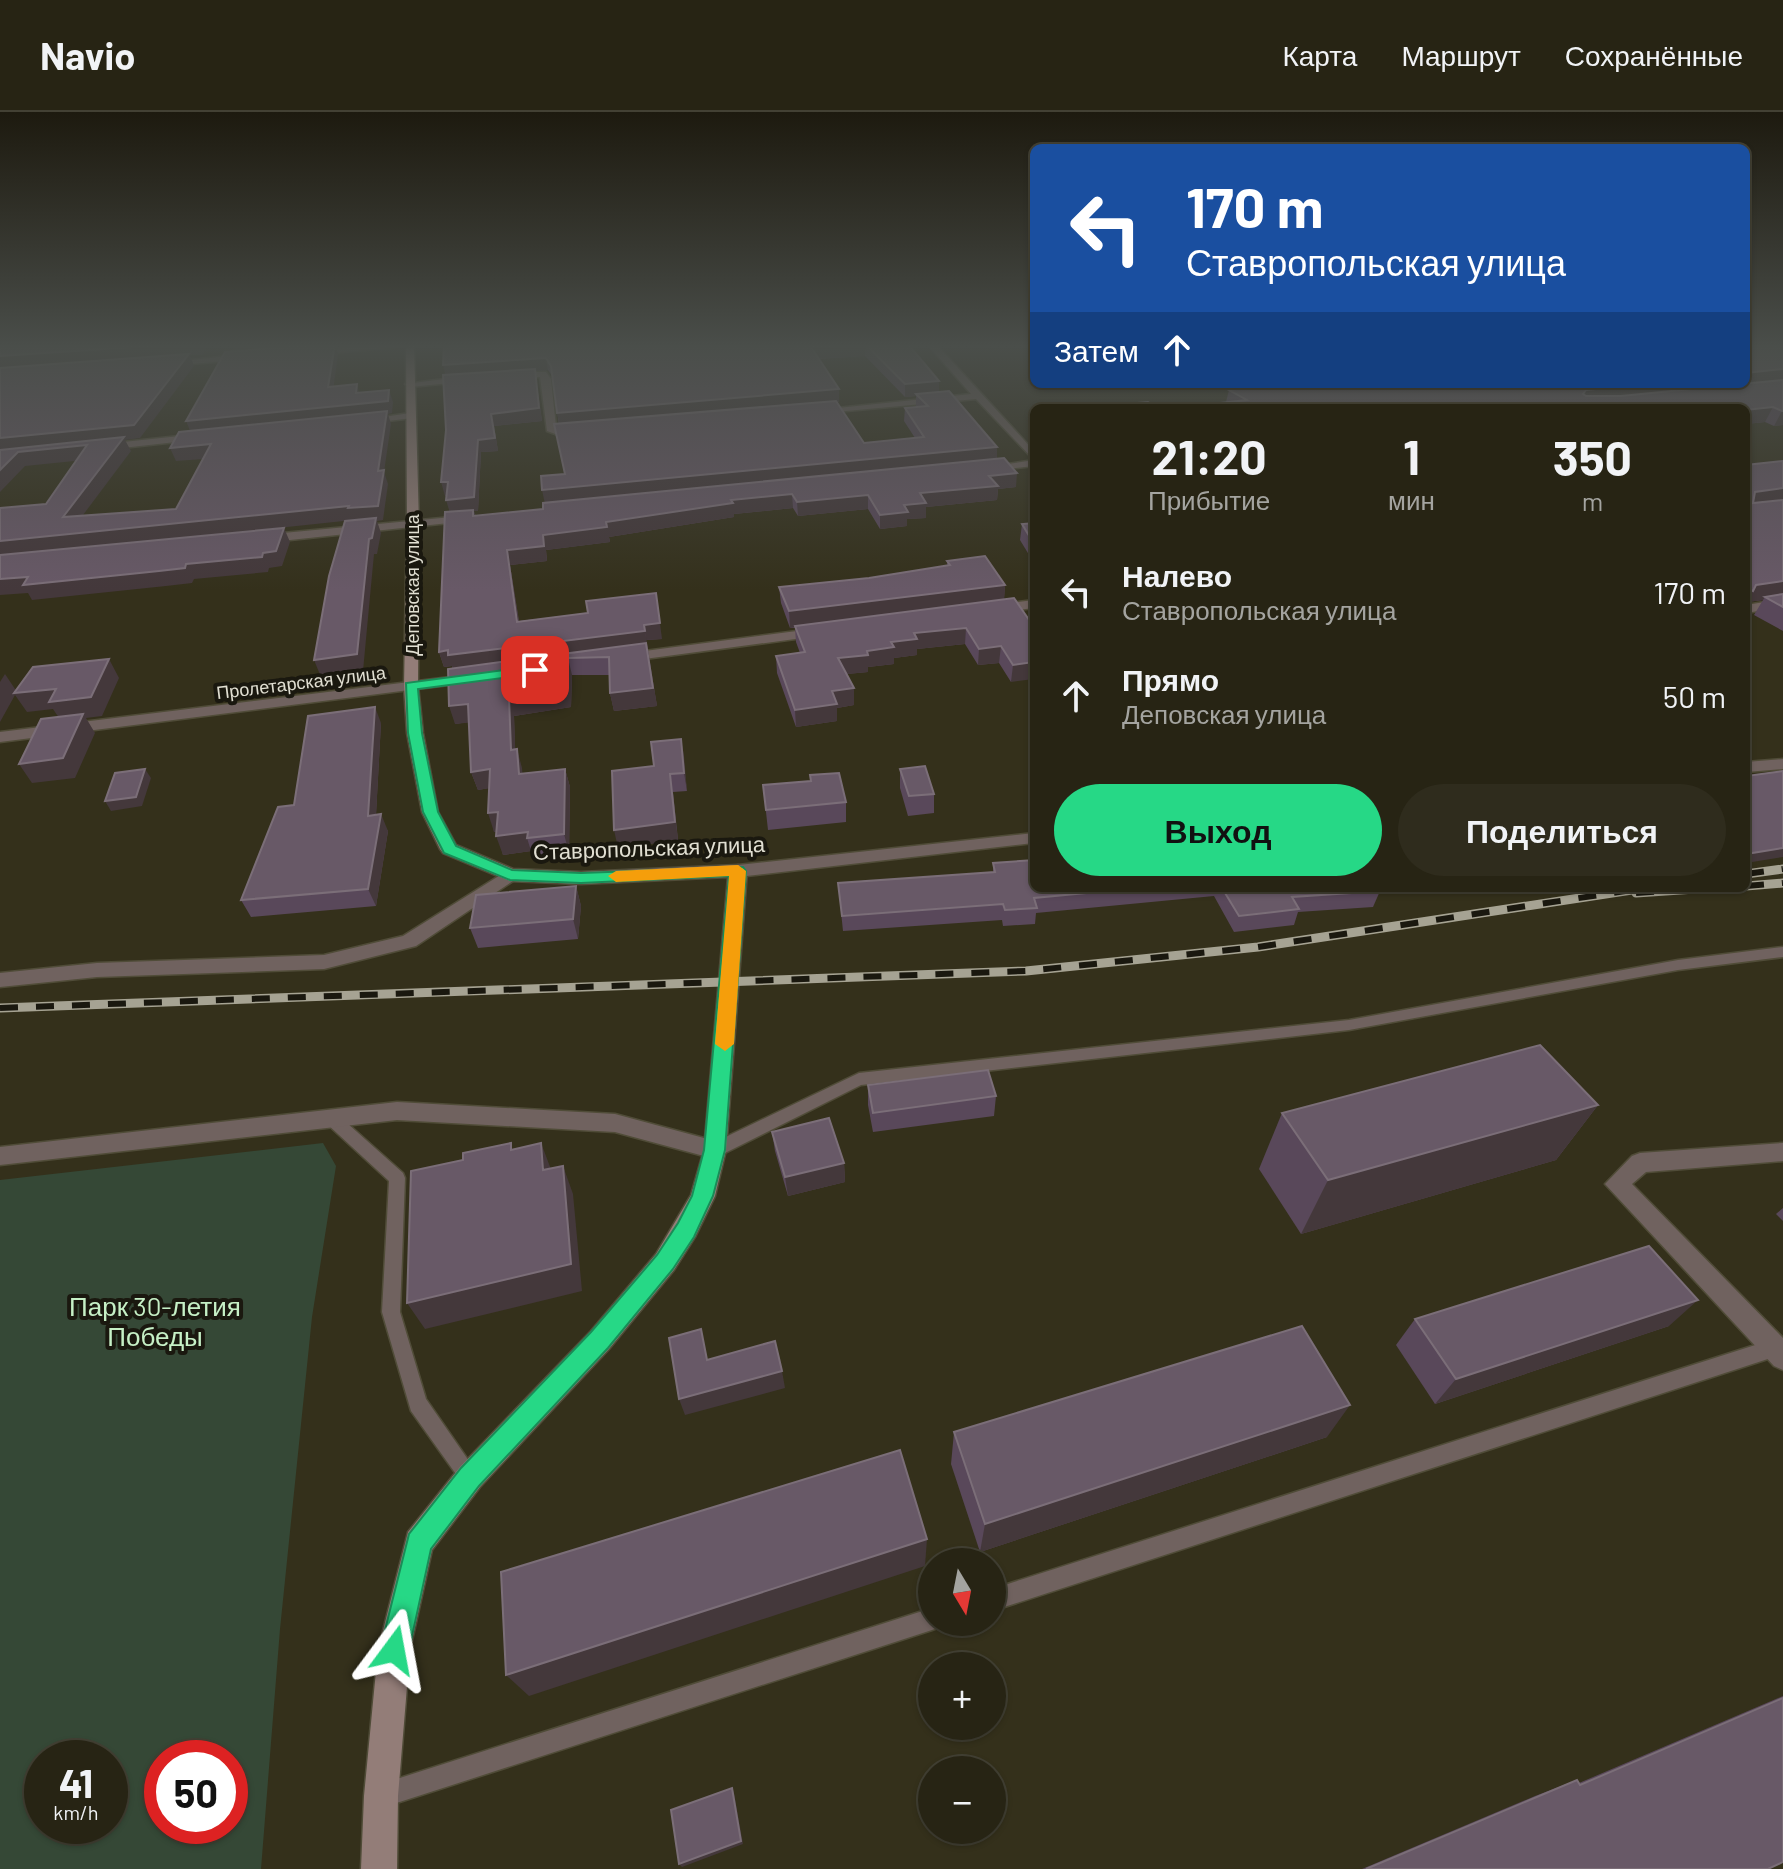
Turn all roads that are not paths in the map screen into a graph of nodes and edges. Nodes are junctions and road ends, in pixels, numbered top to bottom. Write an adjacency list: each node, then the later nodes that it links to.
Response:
1 (410, 426): 11 (main road, Деповская улица)
2 (551, 426): 4 (street)
3 (1006, 426): 7 (street)
4 (590, 431)
5 (205, 437): 6 (street)
6 (95, 448)
7 (1030, 455)
8 (1030, 461): 9 (street)
9 (972, 469)
10 (490, 516): 11 (street)
11 (413, 524): 12 (street); 20 (main road, Деповская улица)
12 (254, 539)
13 (1783, 603): 15 (street)
14 (1030, 605): 16 (street)
15 (1750, 608)
16 (972, 612)
17 (831, 630): 18 (street)
18 (613, 659)
19 (489, 676): 20 (street, Пролетарская улица)
20 (411, 686): 21 (street, Пролетарская улица); 26 (main road, Деповская улица)
21 (0, 737)
22 (1783, 764): 23 (street)
23 (1750, 767)
24 (1030, 838): 25 (street, Ставропольская улица)
25 (738, 871): 26 (main road, Ставропольская улица); 30 (main road)
26 (510, 875): 28 (street, Ставропольская улица)
27 (1783, 952): 30 (lane)
28 (0, 980)
29 (332, 1119): 30 (street); 32 (street); 34 (lane)
30 (715, 1150): 34 (main road)
31 (1783, 1152): 33 (street)
32 (0, 1156)
33 (1778, 1353): 35 (lane)
34 (470, 1477): 37 (main road)
35 (1006, 1596)
36 (918, 1623): 37 (lane)
37 (381, 1796): 38 (main road)
38 (379, 1869)

